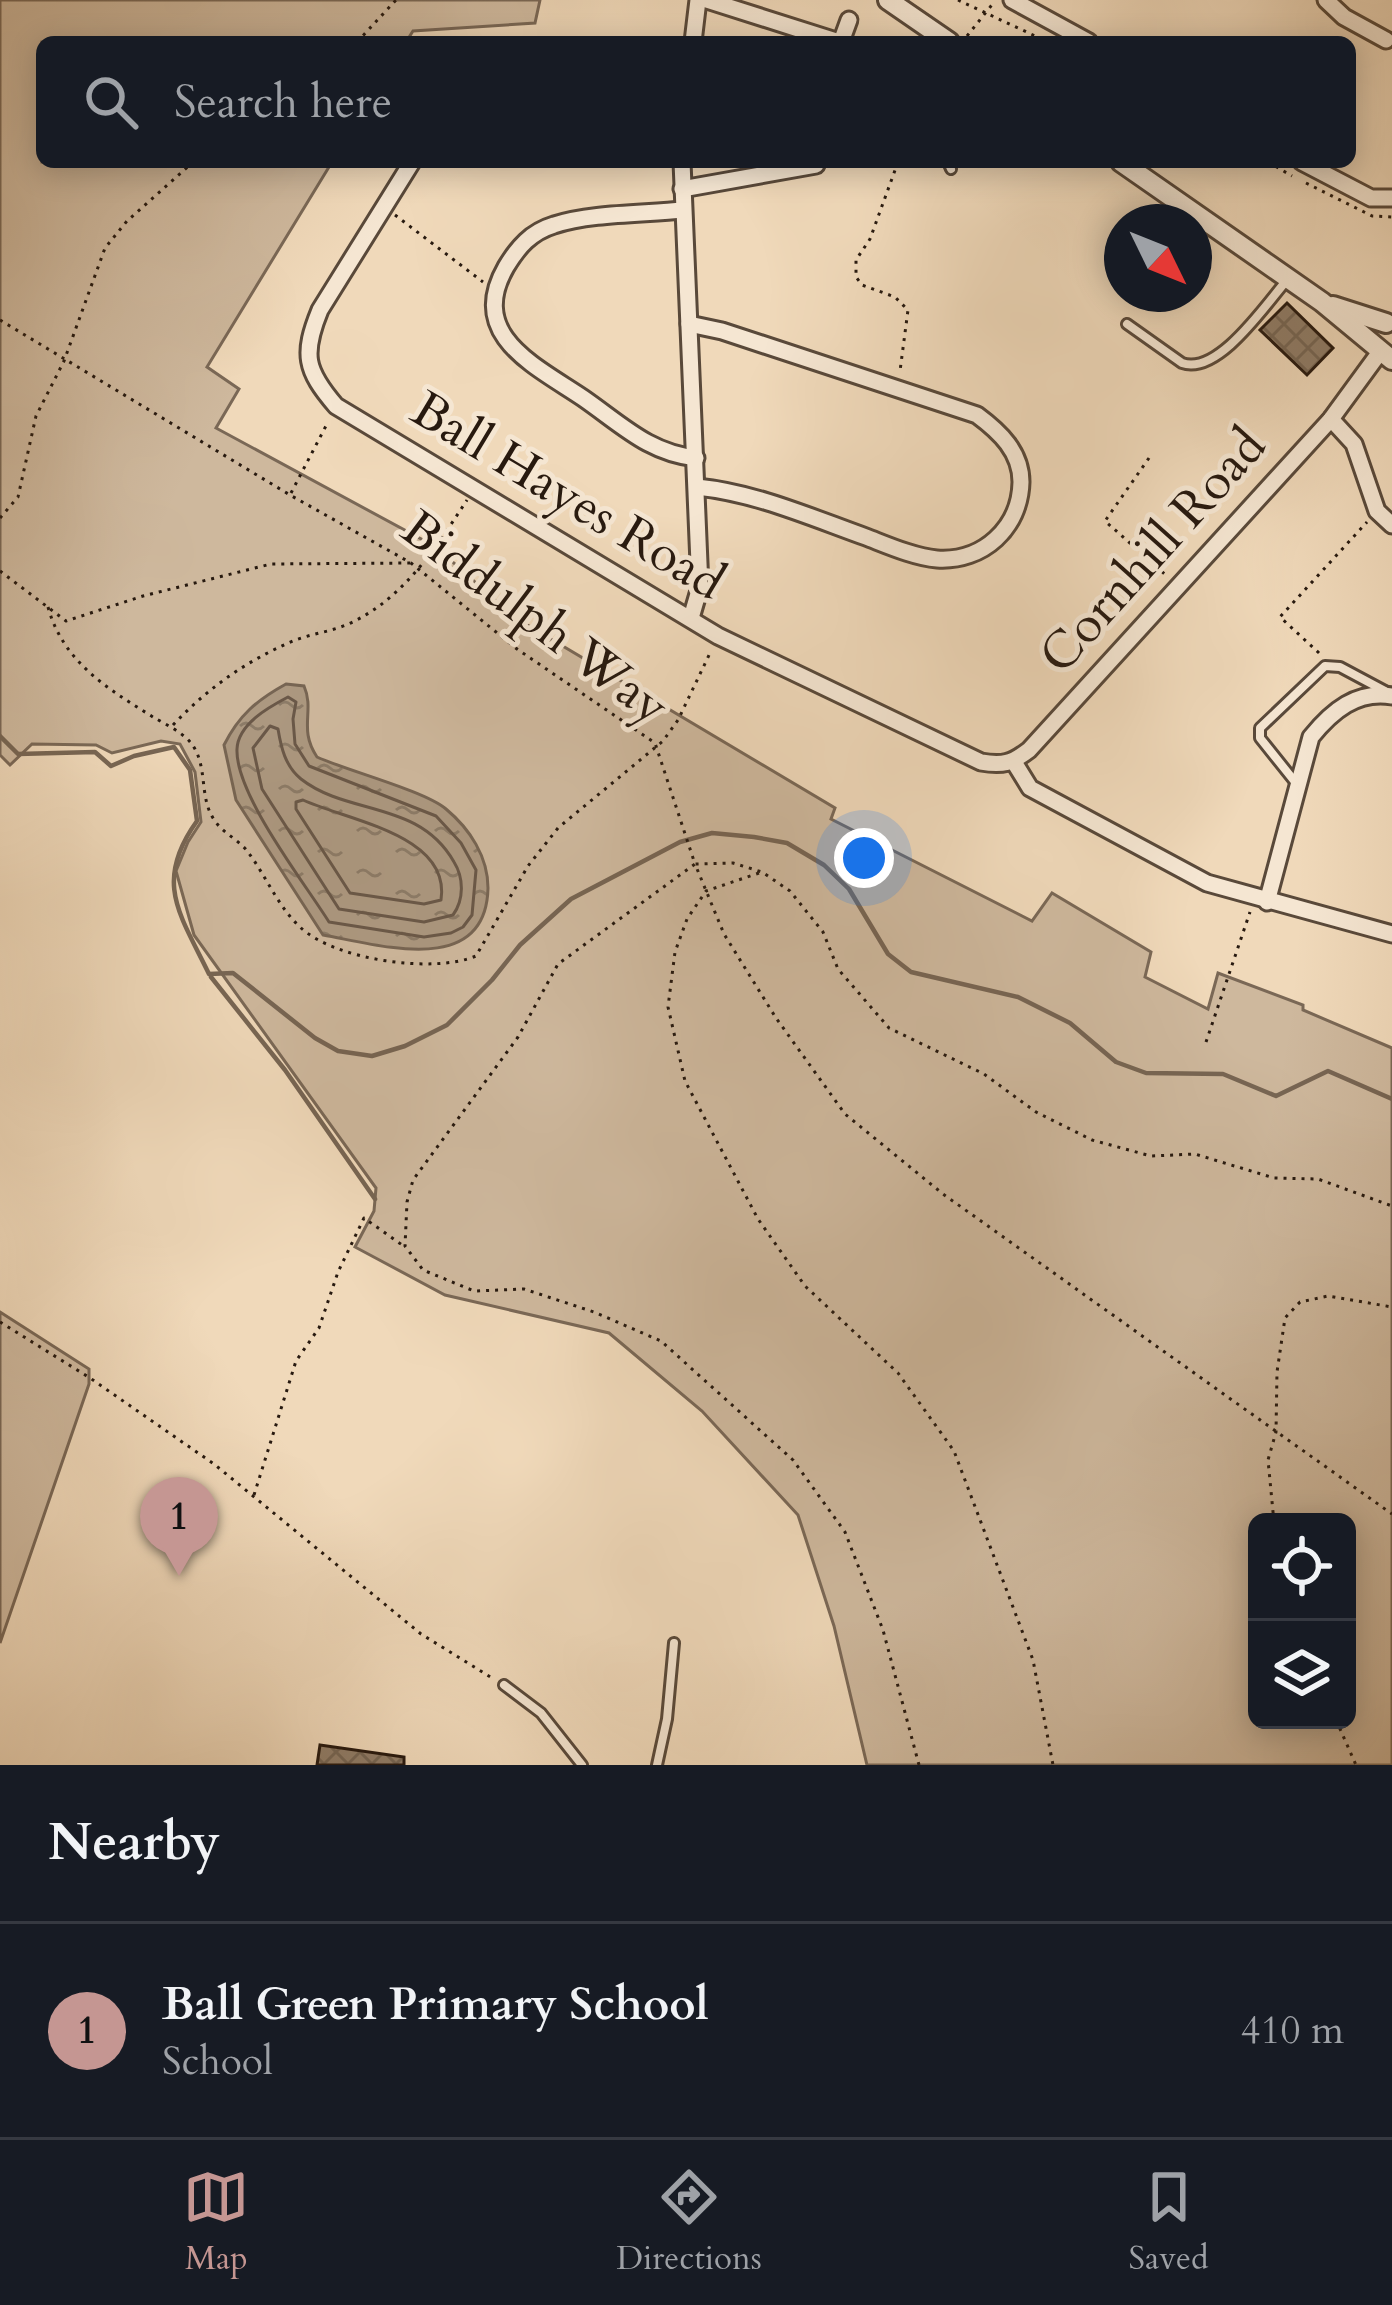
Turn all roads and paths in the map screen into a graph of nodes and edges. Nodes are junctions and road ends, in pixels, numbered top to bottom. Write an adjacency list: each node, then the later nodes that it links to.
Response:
1 (396, 0): 10 (path)
2 (703, 0): 11 (street); 12 (street)
3 (888, 0): 14 (street)
4 (958, 0): 8 (path)
5 (996, 0): 8 (path)
6 (1326, 0): 18 (street)
7 (1020, 1): 17 (street)
8 (988, 11): 15 (path); 16 (path)
9 (849, 20): 13 (street)
10 (363, 36)
11 (694, 36)
12 (820, 36)
13 (842, 36)
14 (941, 36)
15 (967, 36)
16 (1036, 36)
17 (1079, 36)
18 (1386, 39)
19 (186, 168): 38 (path)
20 (408, 168): 28 (street, Ball Hayes Road)
21 (682, 168): 26 (street)
22 (799, 168): 26 (street)
23 (896, 168): 39 (path)
24 (1130, 168): 30 (street)
25 (1314, 168): 27 (street)
26 (682, 189): 29 (street)
27 (1392, 198)
28 (385, 206): 31 (path); 40 (street, Ball Hayes Road)
29 (683, 210): 31 (street); 35 (street)
30 (1288, 279): 32 (street); 36 (lane)
31 (494, 289): 42 (street)
32 (1322, 302): 34 (street); 37 (street)
33 (0, 320): 38 (path, Biddulph Way)
34 (1389, 322): 37 (street)
35 (689, 324): 39 (street); 42 (street)
36 (1127, 325)
37 (1385, 355): 41 (street, Cornhill Road)
38 (64, 361): 46 (path, Biddulph Way); 48 (path)
39 (894, 388): 44 (street)
40 (336, 406): 45 (street, Ball Hayes Road); 46 (path)
41 (1331, 419): 47 (street); 53 (street, Cornhill Road)
42 (696, 458): 44 (street)
43 (1149, 458): 53 (path)
44 (698, 487): 55 (street)
45 (474, 489): 51 (path); 55 (street, Ball Hayes Road)
46 (290, 495): 50 (path, Biddulph Way)
47 (1377, 512): 49 (street); 57 (path)
48 (0, 518)
49 (1392, 525)
50 (412, 562): 51 (path, Biddulph Way); 54 (path)
51 (422, 570): 59 (path); 60 (path, Biddulph Way)
52 (0, 571): 54 (path)
53 (1179, 586): 61 (street, Cornhill Road)
54 (48, 608): 59 (path)
55 (691, 618): 56 (street, Ball Hayes Road)
56 (718, 636): 60 (path); 61 (street, Ball Hayes Road)
57 (1328, 665): 58 (lane); 62 (lane)
58 (1392, 695): 62 (street)
59 (170, 728): 60 (path)
60 (655, 743): 63 (path, Biddulph Way)
61 (1014, 762): 66 (street)
62 (1297, 784): 66 (street)
63 (694, 864): 64 (path); 65 (path, Biddulph Way); 70 (path)
64 (762, 872): 65 (path); 69 (path)
65 (706, 891): 73 (path, Biddulph Way); 83 (path)
66 (1260, 900): 67 (street); 68 (path)
67 (1392, 934)
68 (1206, 1042)
69 (1392, 1206)
70 (406, 1249): 74 (path); 82 (path)
71 (1392, 1306): 73 (path)
72 (0, 1322): 74 (path)
73 (1276, 1432): 75 (path); 76 (path, Biddulph Way)
74 (253, 1497): 78 (path)
75 (1273, 1513)
76 (1392, 1514)
77 (674, 1642): 81 (lane)
78 (504, 1685): 80 (lane)
79 (1340, 1729): 84 (path)
80 (582, 1765)
81 (657, 1765)
82 (919, 1765)
83 (1053, 1765)
84 (1356, 1765)

